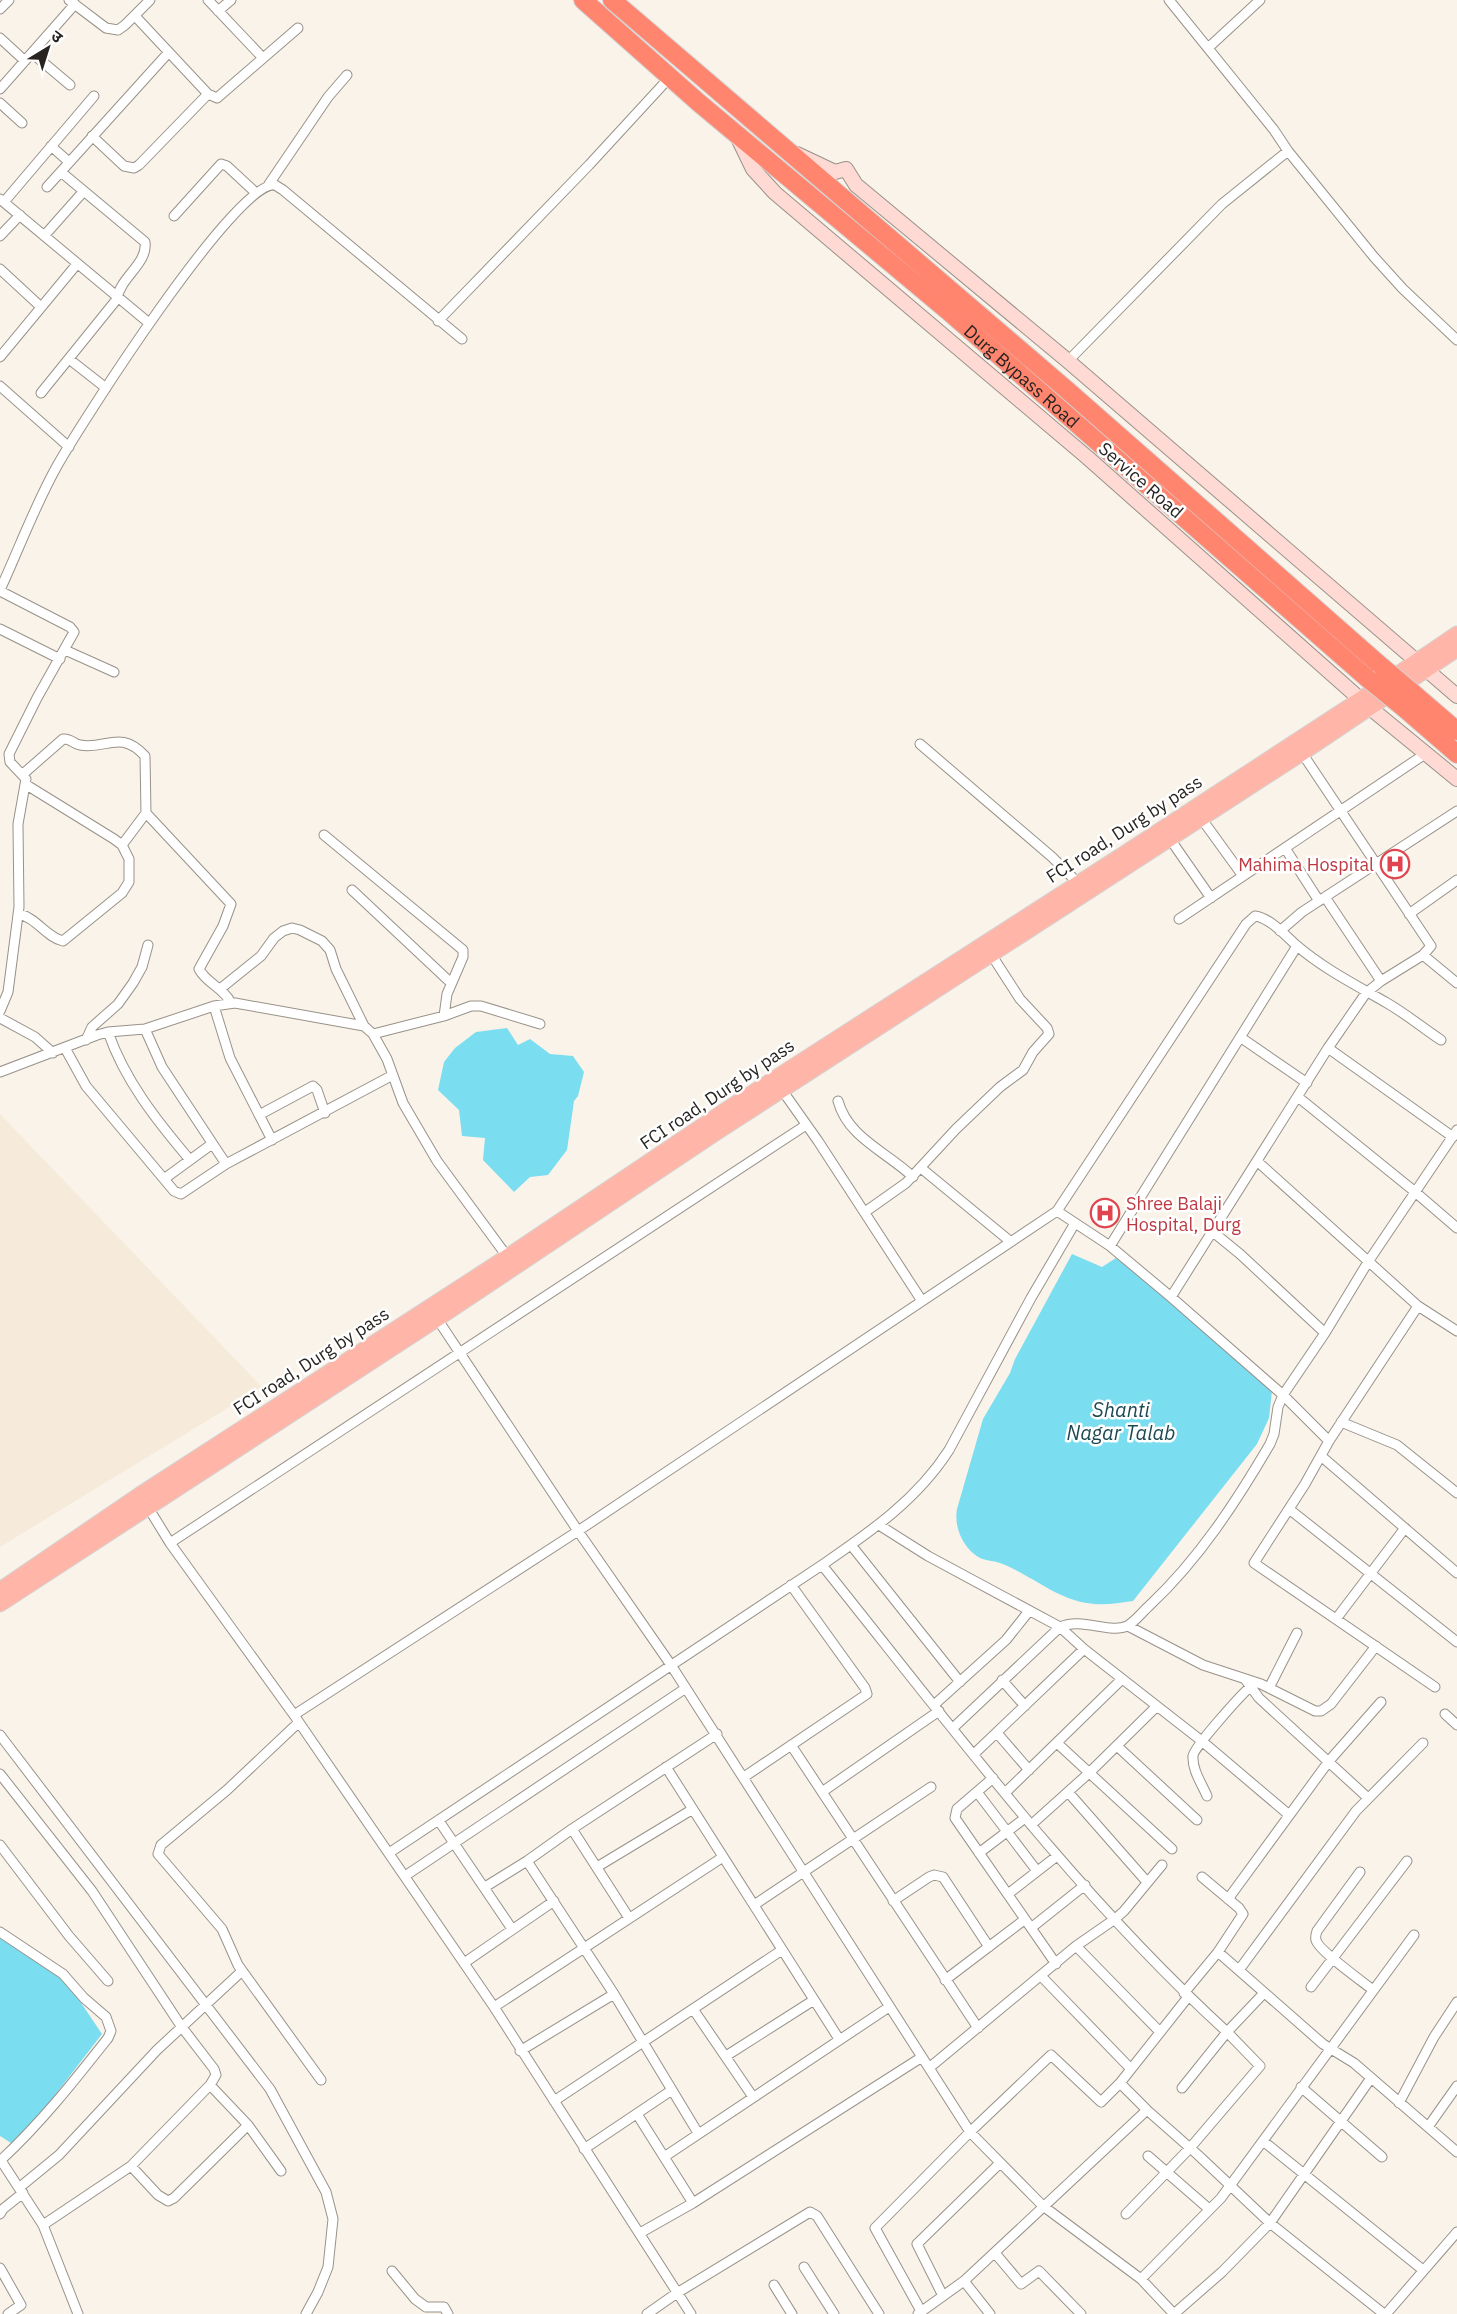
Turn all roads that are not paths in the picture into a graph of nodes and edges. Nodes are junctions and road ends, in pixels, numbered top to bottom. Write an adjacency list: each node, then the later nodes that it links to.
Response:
1 (9, 0): 10 (street)
2 (150, 0): 12 (street)
3 (208, 0): 11 (street)
4 (231, 0): 11 (street)
5 (583, 0): 21 (highway, Durg Bypass Road)
6 (612, 0): 31 (highway, Durg Bypass Road)
7 (1169, 0): 15 (street)
8 (1260, 0): 15 (street)
9 (72, 2): 12 (street); 17 (street)
10 (0, 9)
11 (219, 11): 18 (street)
12 (135, 16): 16 (street)
13 (298, 27): 18 (street)
14 (0, 38): 19 (street)
15 (1208, 48): 32 (street)
16 (169, 52): 24 (street); 29 (street)
17 (32, 53): 19 (street); 22 (street)
18 (263, 58): 24 (street)
19 (25, 61): 23 (street)
20 (347, 75): 35 (street)
21 (670, 77): 28 (highway, Durg Bypass Road); 48 (street)
22 (70, 85)
23 (0, 89)
24 (208, 94): 29 (street)
25 (94, 96): 30 (street)
26 (0, 103): 27 (street)
27 (22, 123)
28 (736, 134): 68 (highway, Durg Bypass Road); 71 (street, Service Road)
29 (92, 136): 33 (street)
30 (51, 146): 33 (street); 39 (street)
31 (787, 150): 56 (street); 68 (highway, Durg Bypass Road)
32 (1288, 151): 52 (street); 56 (street)
33 (69, 162): 34 (street)
34 (61, 172): 36 (street); 37 (street)
35 (269, 184): 38 (street); 48 (street)
36 (47, 187)
37 (84, 192): 43 (street); 46 (street)
38 (256, 193): 41 (street); 49 (street)
39 (2, 200): 40 (street)
40 (20, 215): 42 (street); 43 (street)
41 (174, 216)
42 (0, 236)
43 (44, 236): 44 (street)
44 (77, 264): 46 (street); 47 (street)
45 (0, 269): 47 (street)
46 (117, 299): 49 (street); 55 (street)
47 (41, 307): 53 (street)
48 (438, 321): 51 (street)
49 (149, 323): 58 (street)
50 (0, 338): 53 (street)
51 (462, 339)
52 (1457, 340)
53 (9, 346): 54 (street)
54 (0, 357)
55 (69, 359): 58 (street); 59 (street)
56 (1068, 361): 66 (street)
57 (0, 386): 60 (street)
58 (106, 388): 60 (street)
59 (41, 393)
60 (69, 447): 61 (street)
61 (0, 591): 65 (street)
62 (0, 629): 65 (street)
63 (1457, 634): 66 (main road, FCI road, Durg by pass)
64 (1457, 649): 66 (main road, FCI road, Durg by pass)
65 (63, 654): 67 (street); 77 (street)
66 (1421, 666): 69 (street); 71 (main road, FCI road, Durg by pass)
67 (114, 672)
68 (1374, 672): 70 (highway, Durg Bypass Road, bridge)
69 (1457, 696)
70 (1408, 701): 72 (highway, Durg Bypass Road); 76 (highway, Durg Bypass Road)
71 (1365, 703): 74 (main road, FCI road, Durg by pass); 75 (street, Service Road)
72 (1457, 731)
73 (920, 744): 89 (street)
74 (1298, 747): 80 (street); 82 (main road, FCI road, Durg by pass); 89 (main road, FCI road, Durg by pass)
75 (1425, 754): 78 (street, Service Road); 80 (street)
76 (1457, 754)
77 (24, 779): 81 (street); 85 (street); 94 (street)
78 (1457, 779)
79 (1457, 811): 87 (street)
80 (1340, 812): 86 (street); 87 (street)
81 (146, 813): 85 (street); 105 (street)
82 (1201, 818): 84 (main road, FCI road, Durg by pass); 88 (street)
83 (324, 835): 103 (street)
84 (1170, 839): 92 (street); 100 (main road, FCI road, Durg by pass)
85 (122, 845): 94 (street)
86 (1285, 848): 88 (street); 93 (street)
87 (1375, 865): 93 (street); 95 (street)
88 (1244, 876): 92 (street)
89 (1078, 883): 100 (main road, FCI road, Durg by pass)
90 (1456, 883): 95 (street)
91 (352, 890): 103 (street)
92 (1210, 898): 96 (street)
93 (1322, 899): 97 (street); 102 (street)
94 (18, 914): 109 (street)
95 (1410, 914): 101 (street)
96 (1179, 919)
97 (1280, 931): 99 (street); 143 (street)
98 (148, 945): 110 (street)
99 (1297, 946): 106 (street); 118 (street)
100 (988, 949): 127 (main road, FCI road, Durg by pass); 139 (street); 150 (main road, FCI road, Durg by pass)
101 (1423, 955): 102 (street); 104 (street)
102 (1381, 981): 106 (street)
103 (450, 982): 111 (street)
104 (1457, 983)
105 (220, 988): 107 (street); 114 (street)
106 (1366, 993): 120 (street); 122 (street)
107 (231, 1003): 108 (street); 114 (street)
108 (214, 1006): 115 (street); 131 (street)
109 (0, 1011)
110 (110, 1013): 116 (street); 119 (street)
111 (444, 1016): 113 (street); 117 (street)
112 (0, 1018): 123 (street)
113 (540, 1024)
114 (364, 1026): 117 (street)
115 (145, 1029): 116 (street); 135 (street)
116 (112, 1032): 119 (street); 136 (street)
117 (373, 1034): 125 (street)
118 (1240, 1037): 126 (street); 149 (street)
119 (87, 1040): 121 (street)
120 (1441, 1040)
121 (65, 1048): 123 (street); 141 (street)
122 (1328, 1048): 126 (street); 133 (street)
123 (53, 1053): 124 (street)
124 (0, 1072)
125 (392, 1076): 130 (street); 150 (street)
126 (1306, 1083): 128 (street)
127 (782, 1090): 132 (street); 150 (main road, FCI road, Durg by pass)
128 (1298, 1097): 137 (street); 142 (street)
129 (838, 1101): 140 (street)
130 (325, 1113): 131 (street); 134 (street)
131 (259, 1115): 134 (street)
132 (806, 1125): 144 (street); 158 (street)
133 (1455, 1133): 142 (street)
134 (272, 1140): 138 (street)
135 (212, 1144): 136 (street); 138 (street)
136 (190, 1160): 141 (street)
137 (1258, 1162): 147 (street); 151 (street)
138 (226, 1164): 141 (street)
139 (921, 1168): 140 (street); 148 (street)
140 (913, 1177): 144 (street)
141 (165, 1179)
142 (1414, 1191): 146 (street); 151 (street)
143 (1057, 1211): 145 (street); 148 (street)
144 (865, 1212): 153 (street)
145 (1075, 1223): 149 (street); 166 (street)
146 (1457, 1228)
147 (1213, 1232): 152 (street); 157 (street)
148 (1011, 1242): 153 (street)
149 (1110, 1246): 152 (street)
150 (511, 1262): 155 (main road, FCI road, Durg by pass)
151 (1368, 1262): 154 (street); 157 (street)
152 (1171, 1297): 159 (street)
153 (922, 1300): 168 (street)
154 (1418, 1306): 156 (street); 160 (street)
155 (433, 1313): 158 (street); 164 (main road, FCI road, Durg by pass)
156 (1457, 1331)
157 (1325, 1333): 159 (street)
158 (458, 1353): 168 (street); 169 (street)
159 (1283, 1395): 161 (street); 179 (street)
160 (1341, 1422): 161 (street); 163 (street)
161 (1329, 1441): 162 (street)
162 (1321, 1456): 165 (street); 167 (street)
163 (1457, 1493)
164 (144, 1501): 169 (street); 175 (main road, FCI road, Durg by pass); 176 (main road, FCI road, Durg by pass)
165 (1289, 1509): 172 (street); 178 (street)
166 (879, 1525): 170 (street); 177 (street)
167 (1405, 1528): 172 (street); 173 (street)
168 (578, 1531): 185 (street); 198 (street)
169 (170, 1543): 198 (street)
170 (851, 1545): 171 (street); 188 (street)
171 (822, 1565): 174 (street); 196 (street)
172 (1371, 1573): 178 (street); 182 (street)
173 (1457, 1573)
174 (792, 1585): 185 (street); 207 (street)
175 (0, 1590)
176 (0, 1604)
177 (1029, 1611): 180 (street); 188 (street)
178 (1336, 1619): 183 (street)
179 (1128, 1626): 180 (street); 189 (street)
180 (1059, 1627): 184 (street); 187 (street)
181 (1297, 1633): 192 (street)
182 (1457, 1642)
183 (1376, 1646): 190 (street); 192 (street)
184 (1084, 1649): 186 (street); 194 (street)
185 (671, 1665): 191 (street); 227 (street)
186 (1122, 1679): 195 (street); 205 (street)
187 (1002, 1680): 194 (street); 200 (street)
188 (960, 1682): 196 (street)
189 (1247, 1683): 192 (street); 204 (street); 210 (street)
190 (1435, 1687)
191 (687, 1688): 202 (street); 232 (street)
192 (1269, 1688)
193 (1381, 1702): 210 (street)
194 (1025, 1706): 201 (street)
195 (1156, 1707): 204 (street); 208 (street)
196 (937, 1708): 200 (street); 218 (street)
197 (1445, 1714): 199 (street)
198 (296, 1719): 235 (street); 272 (street)
199 (1457, 1725)
200 (953, 1728): 209 (street)
201 (996, 1733): 209 (street); 212 (street)
202 (717, 1734): 211 (street); 215 (street)
203 (0, 1736): 283 (street)
204 (1203, 1742): 222 (street); 225 (street)
205 (1057, 1743): 212 (street); 213 (street)
206 (1423, 1743): 223 (street)
207 (791, 1745): 215 (street); 218 (street)
208 (1117, 1746): 213 (street); 226 (street)
209 (974, 1754): 216 (street)
210 (1329, 1761): 223 (street); 225 (street)
211 (666, 1767): 224 (street); 229 (street)
212 (1029, 1770): 221 (street)
213 (1089, 1773): 220 (street); 234 (street)
214 (0, 1774): 287 (street)
215 (744, 1777): 245 (street)
216 (993, 1778): 219 (street); 221 (street)
217 (931, 1787): 231 (street)
218 (822, 1792): 231 (street)
219 (977, 1792): 230 (street); 236 (street)
220 (1068, 1792): 228 (street); 248 (street)
221 (1005, 1793): 228 (street)
222 (1207, 1796)
223 (1368, 1798): 271 (street)
224 (693, 1809): 238 (street); 242 (street)
225 (1288, 1814): 252 (street)
226 (1197, 1820)
227 (439, 1821): 232 (street); 235 (street)
228 (1028, 1822): 230 (street); 237 (street)
229 (572, 1829): 239 (street); 242 (street)
230 (1008, 1831): 236 (street); 243 (street)
231 (854, 1840): 245 (street); 254 (street)
232 (454, 1843): 246 (street); 250 (street)
233 (0, 1845): 275 (street)
234 (1172, 1850)
235 (389, 1853): 246 (street)
236 (979, 1853): 251 (street)
237 (1057, 1856): 243 (street); 249 (street)
238 (723, 1857): 255 (street); 256 (street)
239 (527, 1861): 250 (street); 253 (street)
240 (1407, 1861): 268 (street)
241 (1162, 1865): 248 (street)
242 (597, 1867): 256 (street)
243 (1037, 1871): 251 (street)
244 (1360, 1872): 268 (street)
245 (804, 1873): 255 (street); 285 (street)
246 (405, 1876): 269 (street)
247 (1202, 1877): 252 (street)
248 (1147, 1882): 257 (street)
249 (1085, 1885): 257 (street); 259 (street)
250 (484, 1887): 260 (street)
251 (1008, 1894): 258 (street)
252 (1228, 1899): 267 (street)
253 (554, 1901): 260 (street); 265 (street)
254 (893, 1901): 264 (street); 274 (street)
255 (754, 1905): 266 (street)
256 (630, 1918): 265 (street)
257 (1115, 1919): 263 (street); 280 (street)
258 (1024, 1920): 259 (street); 264 (street)
259 (1031, 1928): 270 (street)
260 (512, 1929): 269 (street)
261 (0, 1932): 324 (street)
262 (1414, 1935): 277 (street)
263 (1076, 1946): 270 (street); 289 (street)
264 (989, 1947): 274 (street)
265 (583, 1948): 279 (street); 284 (street)
266 (782, 1950): 281 (street); 286 (street)
267 (1218, 1952): 271 (street); 280 (street)
268 (1333, 1958): 276 (street); 277 (street)
269 (464, 1963): 284 (street)
270 (1056, 1964): 273 (street)
271 (1239, 1970): 278 (street)
272 (242, 1971): 283 (street); 300 (street)
273 (1041, 1976): 288 (street); 298 (street)
274 (945, 1980): 288 (street)
275 (108, 1981)
276 (1311, 1987)
277 (1373, 1990): 293 (street)
278 (1264, 1993): 290 (street); 293 (street)
279 (614, 1994): 292 (street); 294 (street)
280 (1186, 1995): 289 (street); 290 (street)
281 (814, 2000): 291 (street); 295 (street)
282 (1457, 2002): 309 (street)
283 (205, 2003): 287 (street); 354 (street)
284 (494, 2007): 294 (street)
285 (889, 2007): 291 (street); 296 (street)
286 (693, 2009): 292 (street); 295 (street)
287 (181, 2026): 302 (street); 331 (street)
288 (978, 2028): 297 (street)
289 (1160, 2032): 298 (street)
290 (1227, 2032): 305 (street); 318 (street)
291 (839, 2039): 307 (street)
292 (642, 2043): 306 (street); 308 (street)
293 (1330, 2048): 299 (street); 303 (street)
294 (520, 2051): 308 (street)
295 (726, 2056): 307 (street)
296 (922, 2057): 297 (street); 332 (street)
297 (929, 2068): 315 (street)
298 (1131, 2069): 301 (street)
299 (1371, 2078): 309 (street); 312 (street)
300 (321, 2080)
301 (1120, 2083): 310 (street); 315 (street)
302 (210, 2085): 313 (street); 326 (street)
303 (1301, 2086): 312 (street); 317 (street)
304 (1457, 2086): 314 (street)
305 (1182, 2088)
306 (672, 2090): 311 (street); 316 (street)
307 (753, 2097): 316 (street)
308 (554, 2101): 319 (street)
309 (1400, 2103): 314 (street)
310 (1147, 2110): 318 (street); 333 (street)
311 (637, 2114): 319 (street); 322 (street)
312 (1340, 2123): 323 (street); 329 (street)
313 (248, 2125): 326 (street); 327 (street)
314 (1428, 2127): 320 (street)
315 (970, 2132): 325 (street); 351 (street)
316 (698, 2133): 322 (street)
317 (1263, 2141): 329 (street); 330 (street)
318 (1190, 2148): 328 (street); 330 (street)
319 (584, 2149): 340 (street)
320 (1457, 2152)
321 (1148, 2156): 328 (street)
322 (664, 2157): 332 (street)
323 (1382, 2157)
324 (0, 2160): 331 (street)
325 (1000, 2163): 333 (street); 350 (street)
326 (131, 2166): 338 (street)
327 (281, 2171)
328 (1167, 2171): 334 (street); 336 (street)
329 (1305, 2175): 337 (street); 344 (street)
330 (1230, 2186): 334 (street); 337 (street)
331 (21, 2190): 335 (street); 338 (street)
332 (693, 2203): 340 (street)
333 (1043, 2206): 341 (street); 346 (street)
334 (1209, 2209): 346 (street)
335 (0, 2214)
336 (1126, 2214)
337 (1270, 2223): 363 (street); 364 (street)
338 (43, 2225): 353 (street)
339 (1457, 2232): 344 (street)
340 (640, 2233): 349 (street)
341 (995, 2253): 347 (street); 362 (street)
342 (804, 2266): 359 (street)
343 (0, 2268): 352 (street)
344 (1423, 2270): 364 (street)
345 (392, 2271): 355 (street)
346 (1140, 2278): 363 (street)
347 (964, 2281): 350 (street); 361 (street)
348 (774, 2285): 358 (street)
349 (677, 2293): 356 (street); 357 (street); 360 (street)
350 (943, 2296): 351 (street)
351 (919, 2313)
352 (9, 2314)
353 (78, 2314)
354 (306, 2314)
355 (448, 2314)
356 (647, 2314)
357 (691, 2314)
358 (792, 2314)
359 (834, 2314)
360 (879, 2314)
361 (990, 2314)
362 (1081, 2314)
363 (1174, 2314)
364 (1385, 2314)

